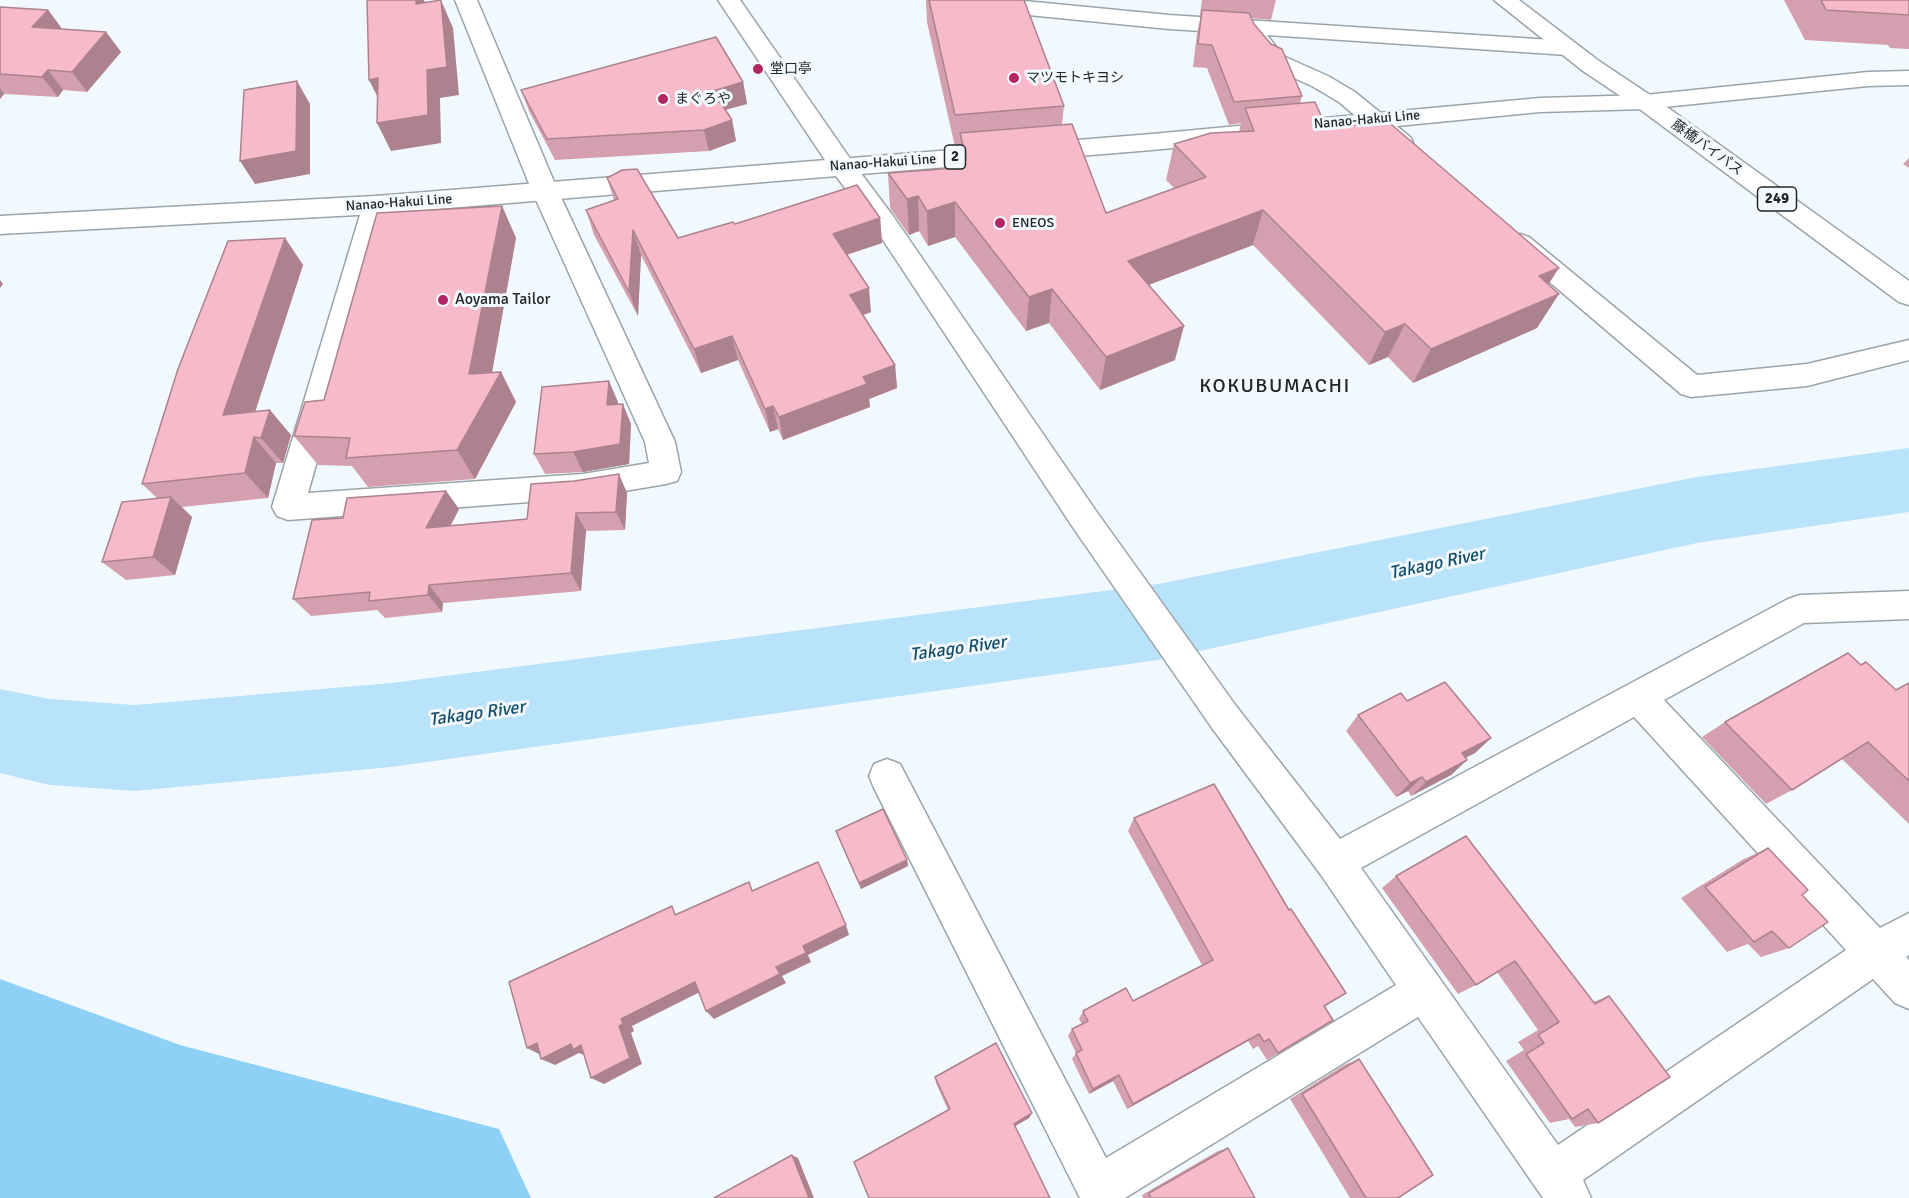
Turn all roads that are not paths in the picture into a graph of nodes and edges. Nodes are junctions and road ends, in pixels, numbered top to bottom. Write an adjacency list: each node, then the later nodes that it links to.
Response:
1 (466, 0): 15 (main road)
2 (729, 0): 14 (main road)
3 (948, 0): 6 (main road)
4 (1173, 0): 7 (main road)
5 (1505, 0): 9 (main road, 藤橋バイパス / 249)
6 (1093, 8): 7 (main road)
7 (1169, 22): 8 (main road)
8 (1253, 26): 9 (main road); 12 (main road)
9 (1567, 48): 11 (main road, 藤橋バイパス / 249)
10 (1909, 78): 11 (main road, Nanao-Hakui Line / 2)
11 (1645, 102): 12 (main road, Nanao-Hakui Line / 2); 19 (main road, 藤橋バイパス / 249)
12 (1373, 119): 13 (main road); 14 (main road, Nanao-Hakui Line / 2)
13 (1418, 157)
14 (842, 166): 15 (main road, Nanao-Hakui Line / 2); 24 (main road)
15 (545, 191): 16 (main road, Nanao-Hakui Line / 2); 16 (main road)
16 (376, 206): 17 (main road, Nanao-Hakui Line / 2)
17 (0, 225)
18 (1500, 226): 20 (main road)
19 (1909, 295)
20 (1909, 350)
21 (1909, 605): 22 (main road)
22 (1640, 698): 24 (main road); 25 (main road)
23 (887, 776): 29 (main road)
24 (1334, 862): 27 (main road)
25 (1893, 943): 26 (main road); 28 (main road)
26 (1909, 989)
27 (1424, 991): 28 (main road); 29 (main road)
28 (1561, 1186)
29 (1101, 1193)

